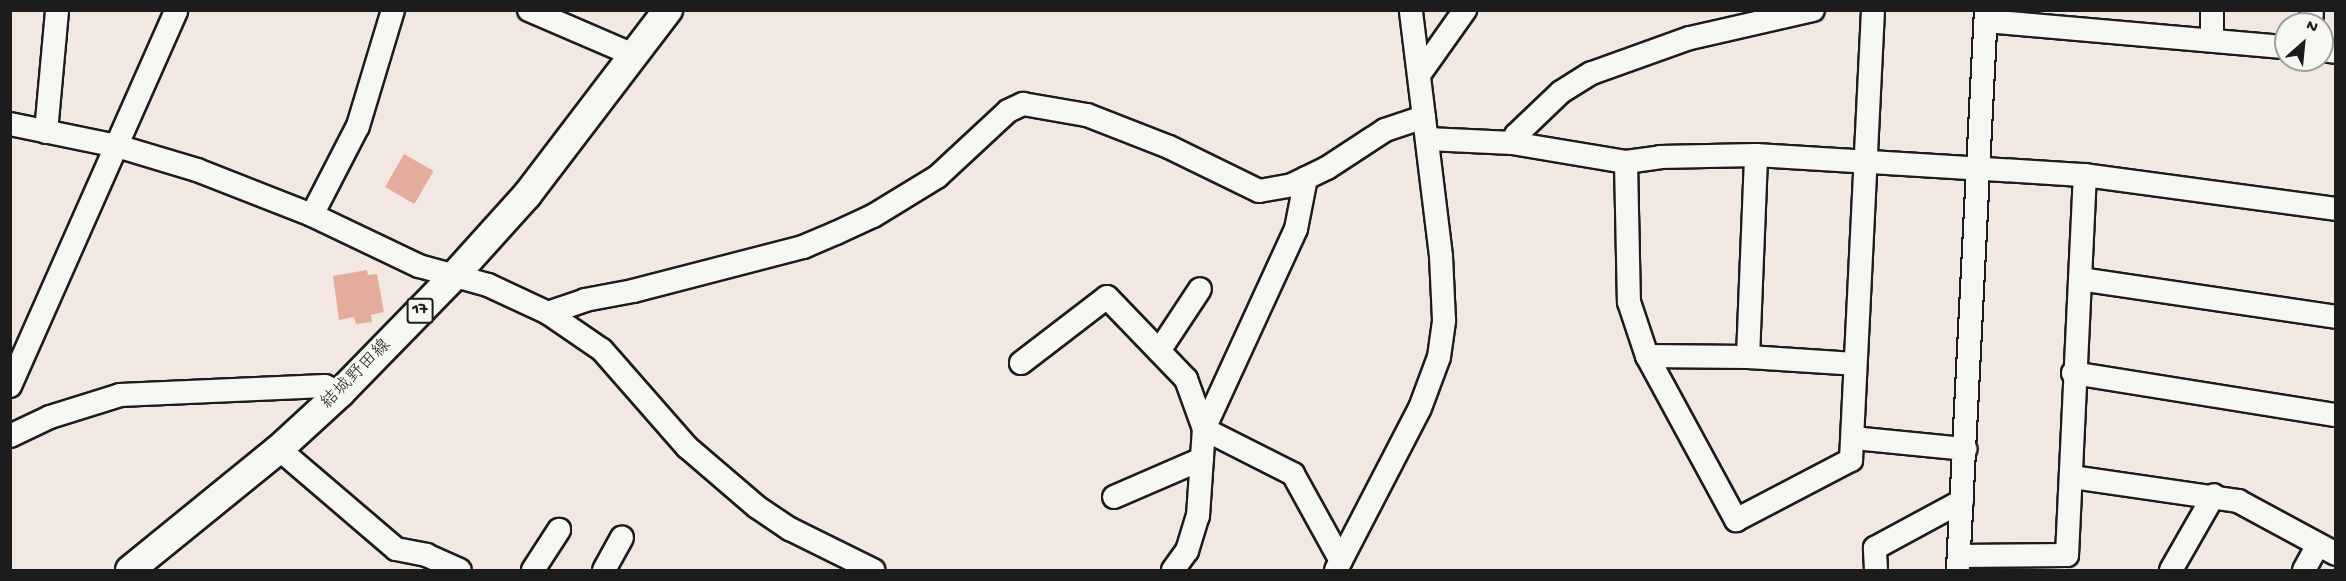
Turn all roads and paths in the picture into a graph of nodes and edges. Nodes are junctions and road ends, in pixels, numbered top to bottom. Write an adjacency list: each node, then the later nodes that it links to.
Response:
1 (57, 10): 19 (street)
2 (177, 10): 21 (street)
3 (393, 10): 29 (street)
4 (529, 10): 15 (street)
5 (668, 10): 15 (main road, 結城野田線 / 17)
6 (1411, 10): 16 (street)
7 (1465, 10): 16 (street)
8 (1813, 10): 20 (street)
9 (1873, 10): 23 (street)
10 (2212, 10): 13 (street)
11 (1986, 16): 12 (street); 25 (street)
12 (2093, 19): 13 (street)
13 (2212, 39): 14 (street)
14 (2274, 46)
15 (636, 56): 30 (main road, 結城野田線 / 17)
16 (1419, 75): 18 (street)
17 (10, 124): 19 (street)
18 (1426, 128): 20 (street); 27 (street); 58 (street)
19 (46, 132): 21 (street)
20 (1512, 143): 24 (street)
21 (117, 146): 29 (street); 41 (street)
22 (1756, 154): 23 (street); 24 (street); 37 (street)
23 (1866, 160): 25 (street); 39 (street)
24 (1626, 162): 36 (street)
25 (1977, 168): 26 (street); 48 (street)
26 (2085, 175): 28 (street); 31 (street)
27 (1306, 178): 33 (street); 44 (street)
28 (2336, 208)
29 (312, 215): 30 (street)
30 (454, 276): 33 (street); 42 (main road, 結城野田線 / 17)
31 (2080, 279): 34 (street); 40 (street)
32 (1200, 289): 35 (street)
33 (548, 313): 63 (street)
34 (2336, 317)
35 (1159, 351): 38 (street); 44 (street)
36 (1647, 356): 37 (street); 46 (street)
37 (1748, 357): 39 (street)
38 (1021, 363)
39 (1855, 364): 46 (street)
40 (2073, 373): 43 (street); 50 (street)
41 (10, 386)
42 (340, 393): 45 (street); 47 (main road, 結城野田線 / 17)
43 (2336, 415)
44 (1204, 429): 49 (street); 58 (street)
45 (10, 436)
46 (1853, 438): 48 (street)
47 (279, 449): 59 (main road, 結城野田線 / 17); 60 (street)
48 (1965, 449): 53 (street)
49 (1202, 459): 52 (street); 64 (street)
50 (2072, 477): 51 (street); 57 (street)
51 (2214, 495): 56 (street); 66 (street)
52 (1114, 497)
53 (1962, 501): 57 (street); 65 (street)
54 (559, 530): 61 (street)
55 (622, 538): 62 (street)
56 (2326, 550): 67 (street)
57 (1958, 563)
58 (1338, 566)
59 (130, 570)
60 (460, 570)
61 (533, 570)
62 (604, 570)
63 (873, 570)
64 (1173, 570)
65 (1876, 570)
66 (2170, 570)
67 (2304, 570)

